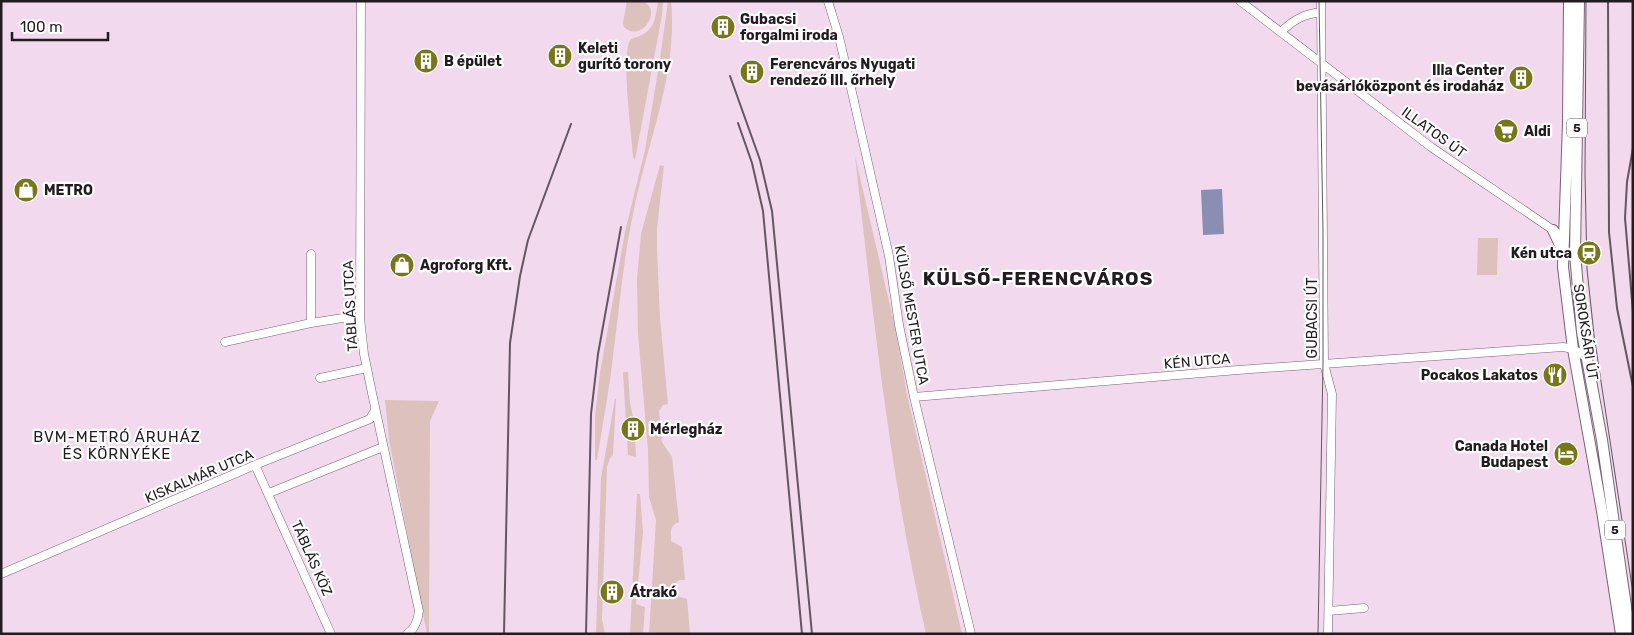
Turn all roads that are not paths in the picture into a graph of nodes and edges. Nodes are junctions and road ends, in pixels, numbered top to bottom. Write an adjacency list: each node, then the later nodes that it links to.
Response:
1 (361, 1): 14 (street, TÁBLÁS UTCA)
2 (828, 1): 23 (street, KÜLSŐ MESTER UTCA)
3 (1240, 1): 8 (street, ILLATOS ÚT)
4 (1321, 1): 7 (street, GUBACSI ÚT)
5 (1569, 1): 11 (main road, 5)
6 (1579, 1): 10 (main road, SOROKSÁRI ÚT / 5)
7 (1321, 12): 8 (street); 9 (street, GUBACSI ÚT)
8 (1281, 32): 9 (street, ILLATOS ÚT)
9 (1321, 62): 11 (street, ILLATOS ÚT); 20 (street, GUBACSI ÚT)
10 (1576, 222): 11 (street); 13 (main road, SOROKSÁRI ÚT / 5)
11 (1560, 231): 13 (street, ILLATOS ÚT); 18 (main road, SOROKSÁRI ÚT / 5)
12 (311, 254): 15 (street)
13 (1575, 254): 16 (main road, SOROKSÁRI ÚT / 5)
14 (360, 318): 15 (street); 21 (street, TÁBLÁS UTCA)
15 (311, 323): 17 (street)
16 (1582, 332): 18 (street); 19 (main road, SOROKSÁRI ÚT / 5)
17 (225, 342)
18 (1573, 348): 19 (street); 20 (street, KÉN UTCA); 35 (main road, SOROKSÁRI ÚT / 5)
19 (1586, 357): 36 (main road, SOROKSÁRI ÚT / 5)
20 (1324, 364): 23 (street, KÉN UTCA); 30 (street, GUBACSI ÚT)
21 (367, 368): 22 (street); 24 (street, TÁBLÁS UTCA)
22 (320, 378)
23 (914, 397): 33 (street, KÜLSŐ MESTER UTCA)
24 (375, 410): 25 (street, TÁBLÁS UTCA); 26 (street, KISKALMÁR UTCA)
25 (383, 447): 27 (street); 31 (street, TÁBLÁS UTCA)
26 (255, 465): 27 (street, TÁBLÁS KÖZ); 28 (street, KISKALMÁR UTCA)
27 (269, 493): 32 (street, TÁBLÁS KÖZ)
28 (1, 574)
29 (1364, 608): 30 (street)
30 (1329, 611): 34 (street, GUBACSI ÚT)
31 (409, 633)
32 (331, 634)
33 (971, 634)
34 (1328, 634)
35 (1622, 634)
36 (1630, 634)

